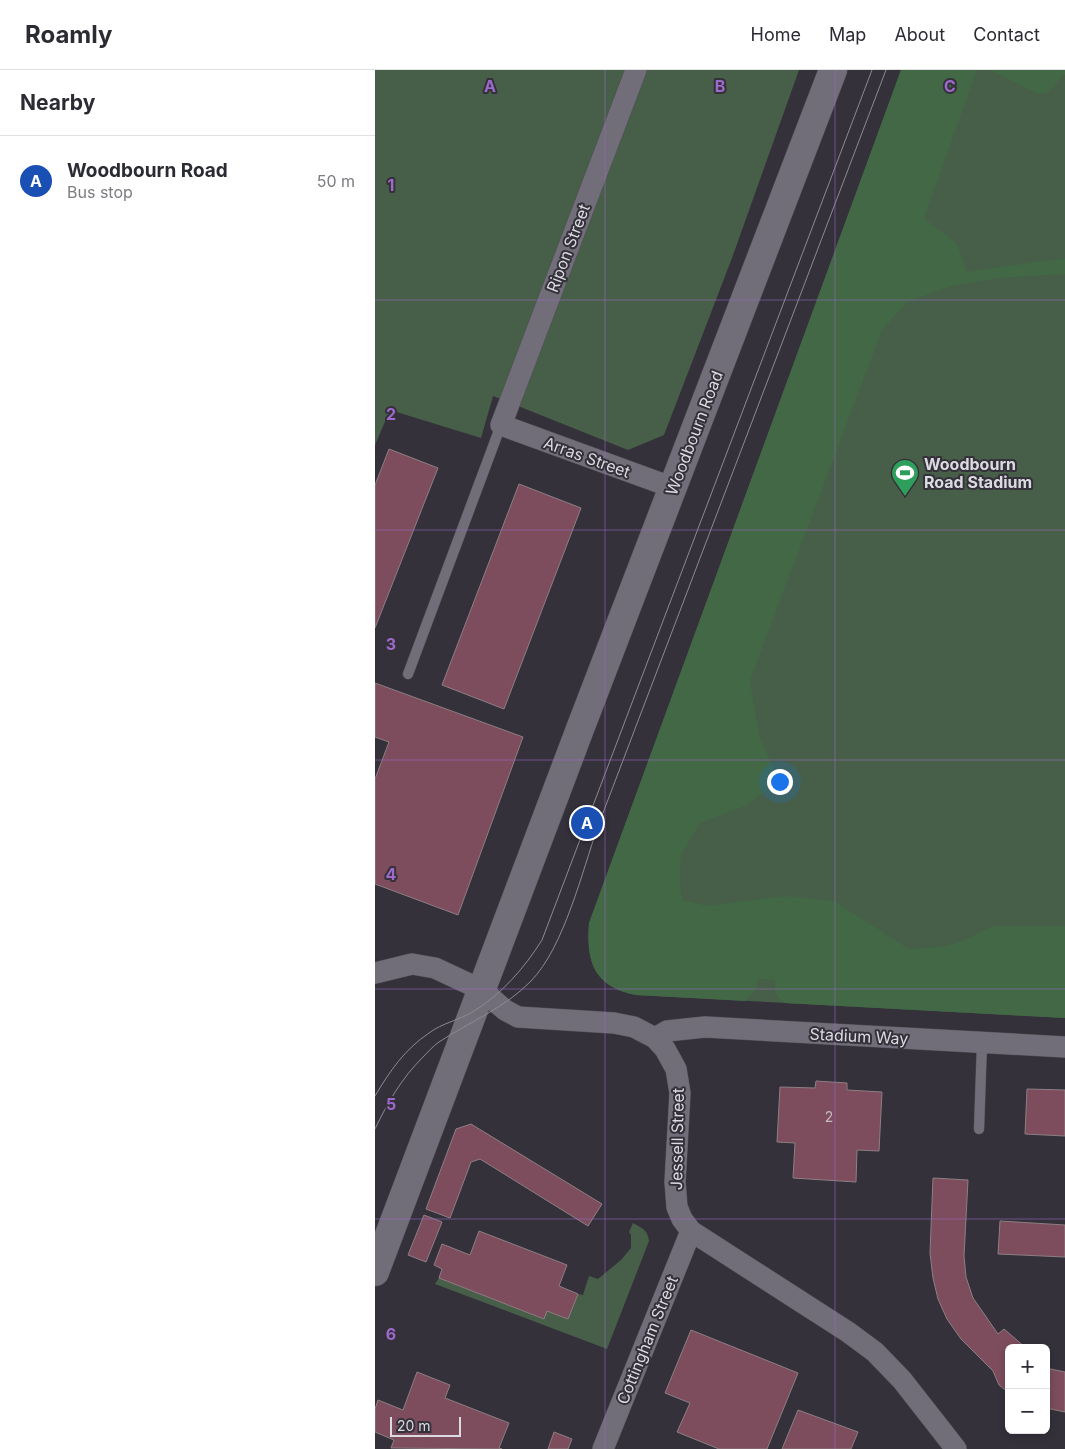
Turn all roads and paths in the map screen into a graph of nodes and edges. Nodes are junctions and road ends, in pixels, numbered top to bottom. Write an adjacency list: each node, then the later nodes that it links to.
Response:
1 (636, 70): 3 (street, Ripon Street)
2 (833, 70): 4 (street, Woodbourn Road)
3 (501, 425): 4 (street, Arras Street); 5 (lane)
4 (674, 488): 7 (street, Woodbourn Road)
5 (408, 674)
6 (375, 973): 7 (street, Jessell Street)
7 (482, 990): 8 (street, Jessell Street); 13 (street, Woodbourn Road)
8 (655, 1038): 9 (street, Stadium Way); 12 (street, Jessell Street)
9 (982, 1043): 10 (street, Stadium Way); 11 (lane)
10 (1065, 1047)
11 (979, 1129)
12 (691, 1231): 14 (street, Cottingham Street); 15 (street, Jessell Street)
13 (375, 1272)
14 (603, 1449)
15 (956, 1449)

